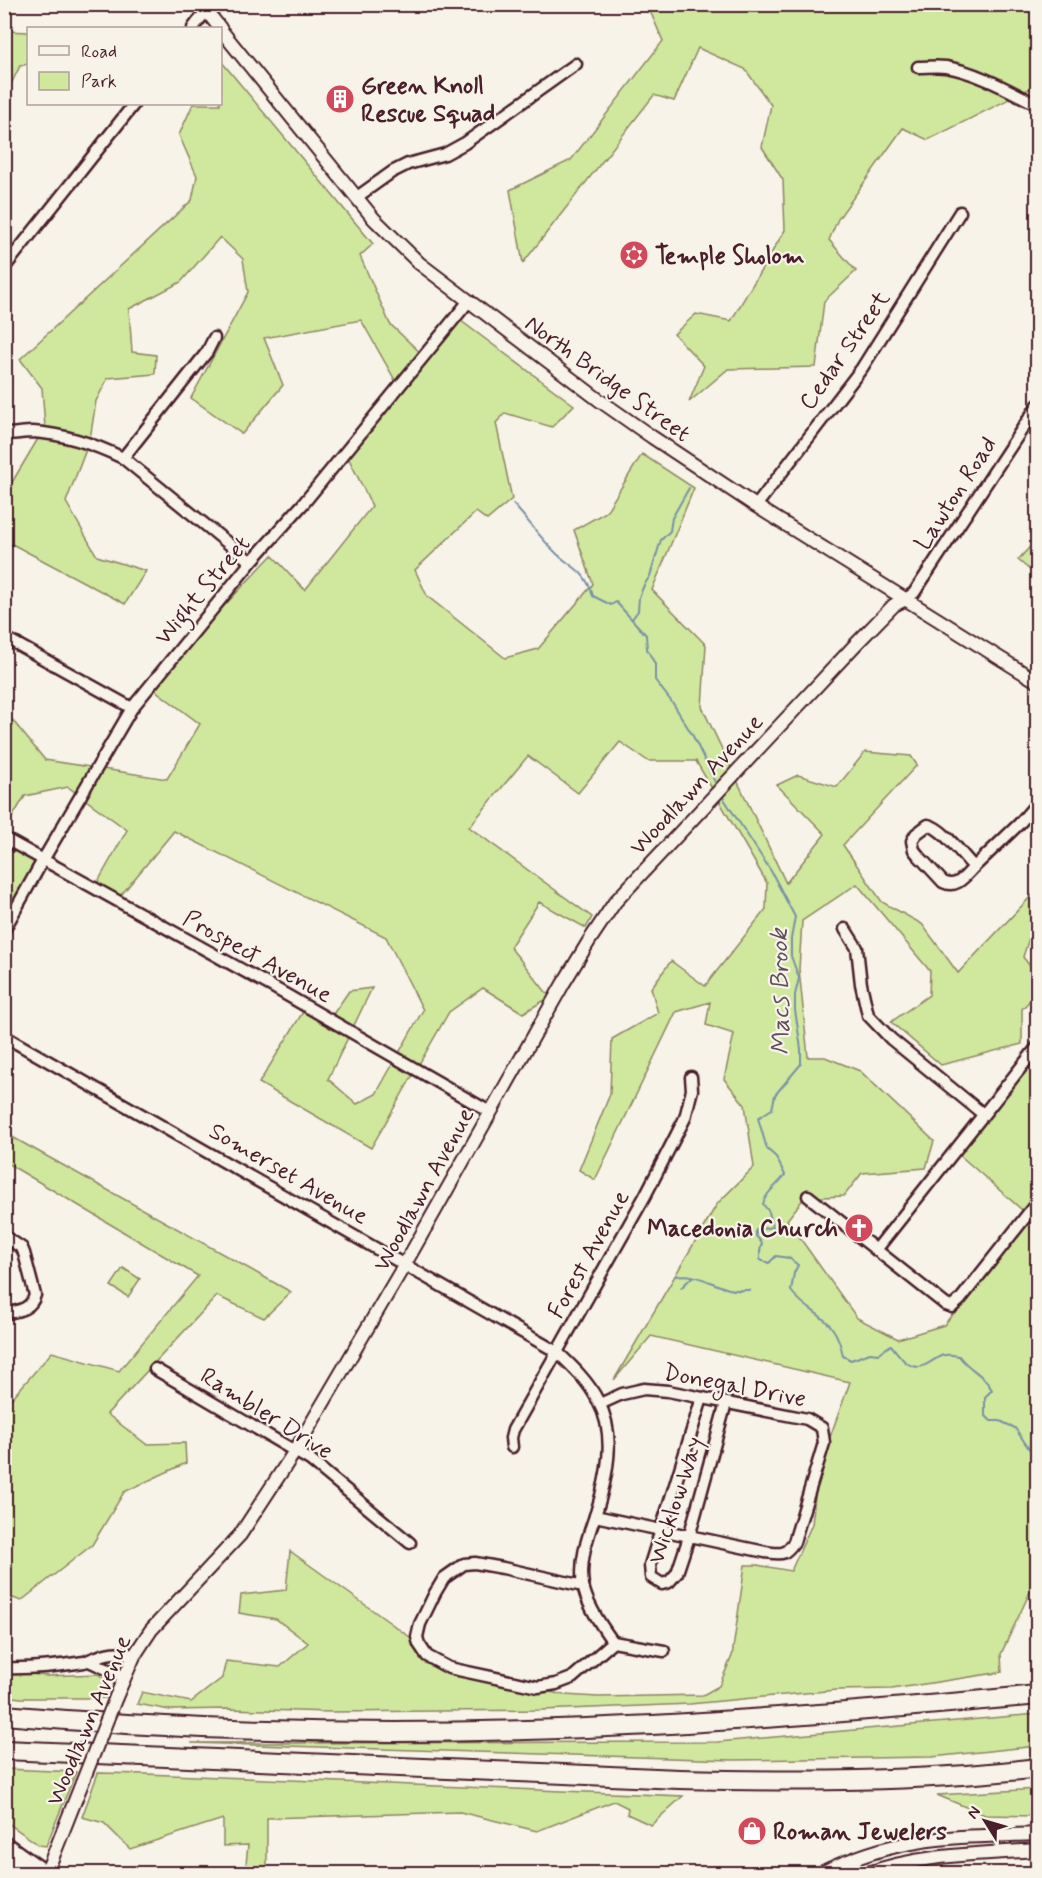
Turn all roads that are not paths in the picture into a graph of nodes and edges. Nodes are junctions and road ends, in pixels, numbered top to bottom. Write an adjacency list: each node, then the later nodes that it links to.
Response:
1 (203, 8): 2 (street); 3 (street, North Bridge Street)
2 (194, 27)
3 (218, 27)
4 (222, 31): 9 (street, North Bridge Street)
5 (576, 64): 9 (street)
6 (918, 68): 8 (street)
7 (133, 105): 11 (street)
8 (1038, 105)
9 (357, 197): 12 (street, North Bridge Street)
10 (960, 213): 17 (street, Cedar Street)
11 (4, 268)
12 (468, 302): 17 (street, North Bridge Street); 18 (street, Wight Street)
13 (214, 338): 16 (street)
14 (1038, 405): 19 (street, Lawton Road)
15 (4, 434): 16 (street)
16 (123, 458): 18 (street)
17 (756, 506): 19 (street, North Bridge Street)
18 (251, 562): 22 (street, Wight Street)
19 (904, 600): 21 (street, North Bridge Street); 32 (street, Woodlawn Avenue)
20 (4, 637): 22 (street)
21 (1038, 682)
22 (132, 708): 25 (street, Wight Street)
23 (1038, 802): 26 (street)
24 (4, 838): 25 (street, Prospect Avenue)
25 (43, 860): 28 (street, Wight Street); 32 (street, Prospect Avenue)
26 (974, 867): 26 (street)
27 (845, 929): 33 (street)
28 (4, 930)
29 (4, 1036): 38 (street, Somerset Avenue)
30 (1038, 1046): 33 (street)
31 (691, 1077): 40 (street, Forest Avenue)
32 (490, 1112): 38 (street, Woodlawn Avenue)
33 (983, 1114): 37 (street)
34 (808, 1196): 37 (street)
35 (1038, 1201): 37 (street)
36 (4, 1236): 39 (street)
37 (876, 1250)
38 (405, 1264): 40 (street, Somerset Avenue); 46 (street, Woodlawn Avenue)
39 (4, 1314)
40 (557, 1352): 44 (street, Somerset Avenue); 45 (street, Forest Avenue)
41 (155, 1370): 46 (street, Rambler Drive)
42 (702, 1398): 43 (street, Donegal Drive); 44 (street, Donegal Drive); 48 (street, Wicklow Way)
43 (726, 1402): 49 (street, Wicklow Way); 49 (street, Donegal Drive)
44 (600, 1404): 47 (street, Somerset Avenue)
45 (512, 1447)
46 (295, 1451): 50 (street, Rambler Drive); 54 (street, Woodlawn Avenue)
47 (595, 1516): 48 (street, Donegal Drive); 51 (street, Somerset Avenue)
48 (660, 1530): 49 (street, Donegal Drive); 49 (street, Wicklow Way)
49 (689, 1537)
50 (410, 1544)
51 (583, 1586): 52 (street, Somerset Avenue); 52 (street)
52 (613, 1642): 53 (street)
53 (664, 1651)
54 (134, 1656): 55 (street); 57 (street, Woodlawn Avenue)
55 (89, 1661): 56 (street); 57 (street)
56 (4, 1668)
57 (124, 1677): 67 (street, Woodlawn Avenue, bridge)
58 (1038, 1695): 59 (highway)
59 (4, 1715)
60 (4, 1750): 61 (highway)
61 (1038, 1768)
62 (1038, 1834): 68 (street)
63 (4, 1845): 67 (highway)
64 (1038, 1850): 69 (street)
65 (4, 1862): 66 (highway)
66 (20, 1874)
67 (46, 1874)
68 (819, 1874)
69 (865, 1874)

